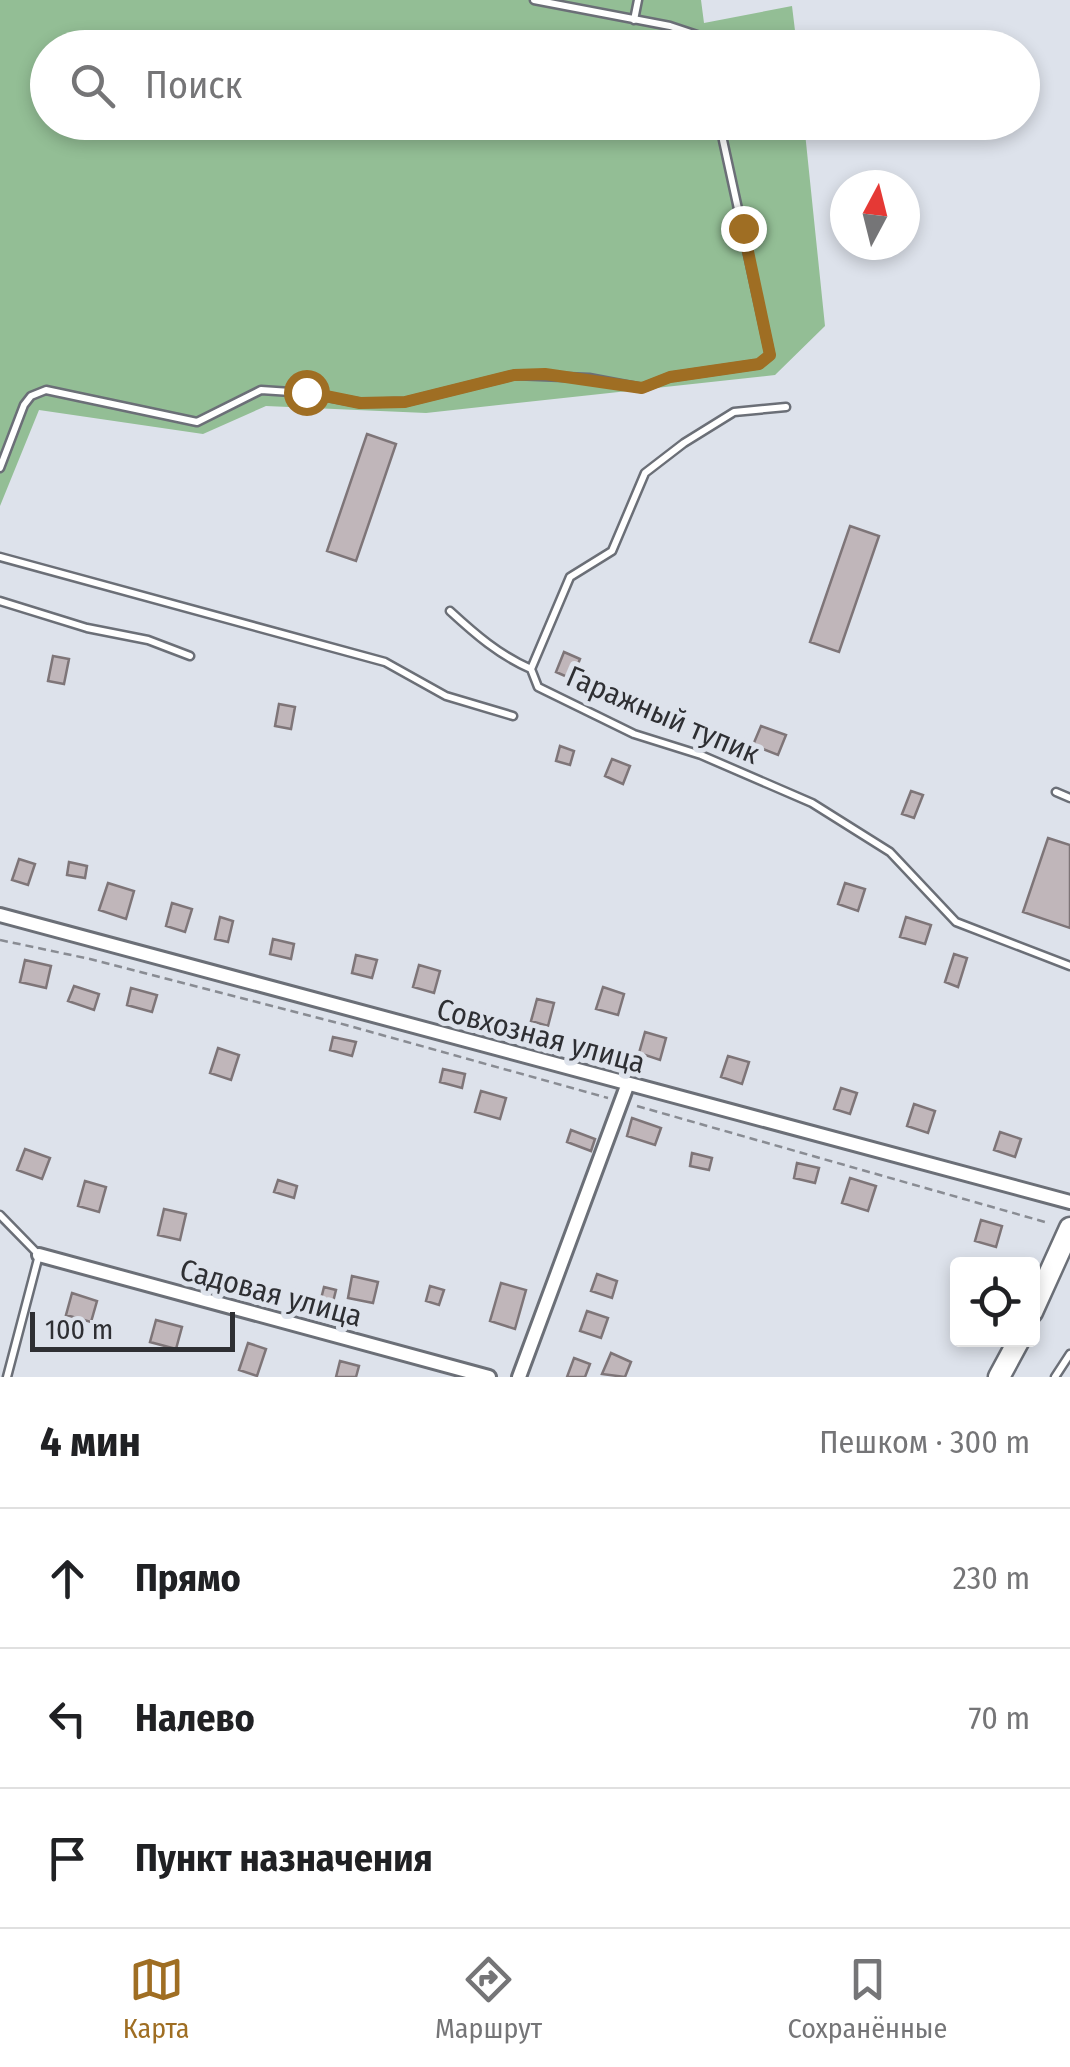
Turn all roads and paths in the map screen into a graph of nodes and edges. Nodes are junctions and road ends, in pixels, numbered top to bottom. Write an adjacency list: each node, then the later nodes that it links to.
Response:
1 (534, 0): 3 (lane)
2 (638, 0): 3 (lane)
3 (634, 20): 4 (lane)
4 (684, 30)
5 (723, 140): 7 (lane)
6 (786, 407): 12 (lane, Гаражный тупик)
7 (0, 468)
8 (0, 558): 13 (lane)
9 (0, 601): 11 (lane)
10 (450, 610): 12 (lane)
11 (190, 656)
12 (531, 669): 18 (lane, Гаражный тупик)
13 (513, 716)
14 (1056, 792): 15 (lane)
15 (1070, 798)
16 (0, 915): 19 (street, Совхозная улица)
17 (0, 940): 20 (path)
18 (1070, 966)
19 (627, 1086): 22 (street, Совхозная улица); 31 (street)
20 (612, 1098)
21 (637, 1106): 24 (path)
22 (1070, 1202)
23 (0, 1215): 26 (lane)
24 (1045, 1222)
25 (1070, 1228): 27 (highway)
26 (39, 1255): 32 (lane); 33 (street, Садовая улица)
27 (1040, 1294)
28 (1016, 1347): 30 (highway)
29 (1070, 1354): 34 (lane)
30 (1007, 1373)
31 (520, 1376)
32 (7, 1377)
33 (489, 1377)
34 (1055, 1377)

